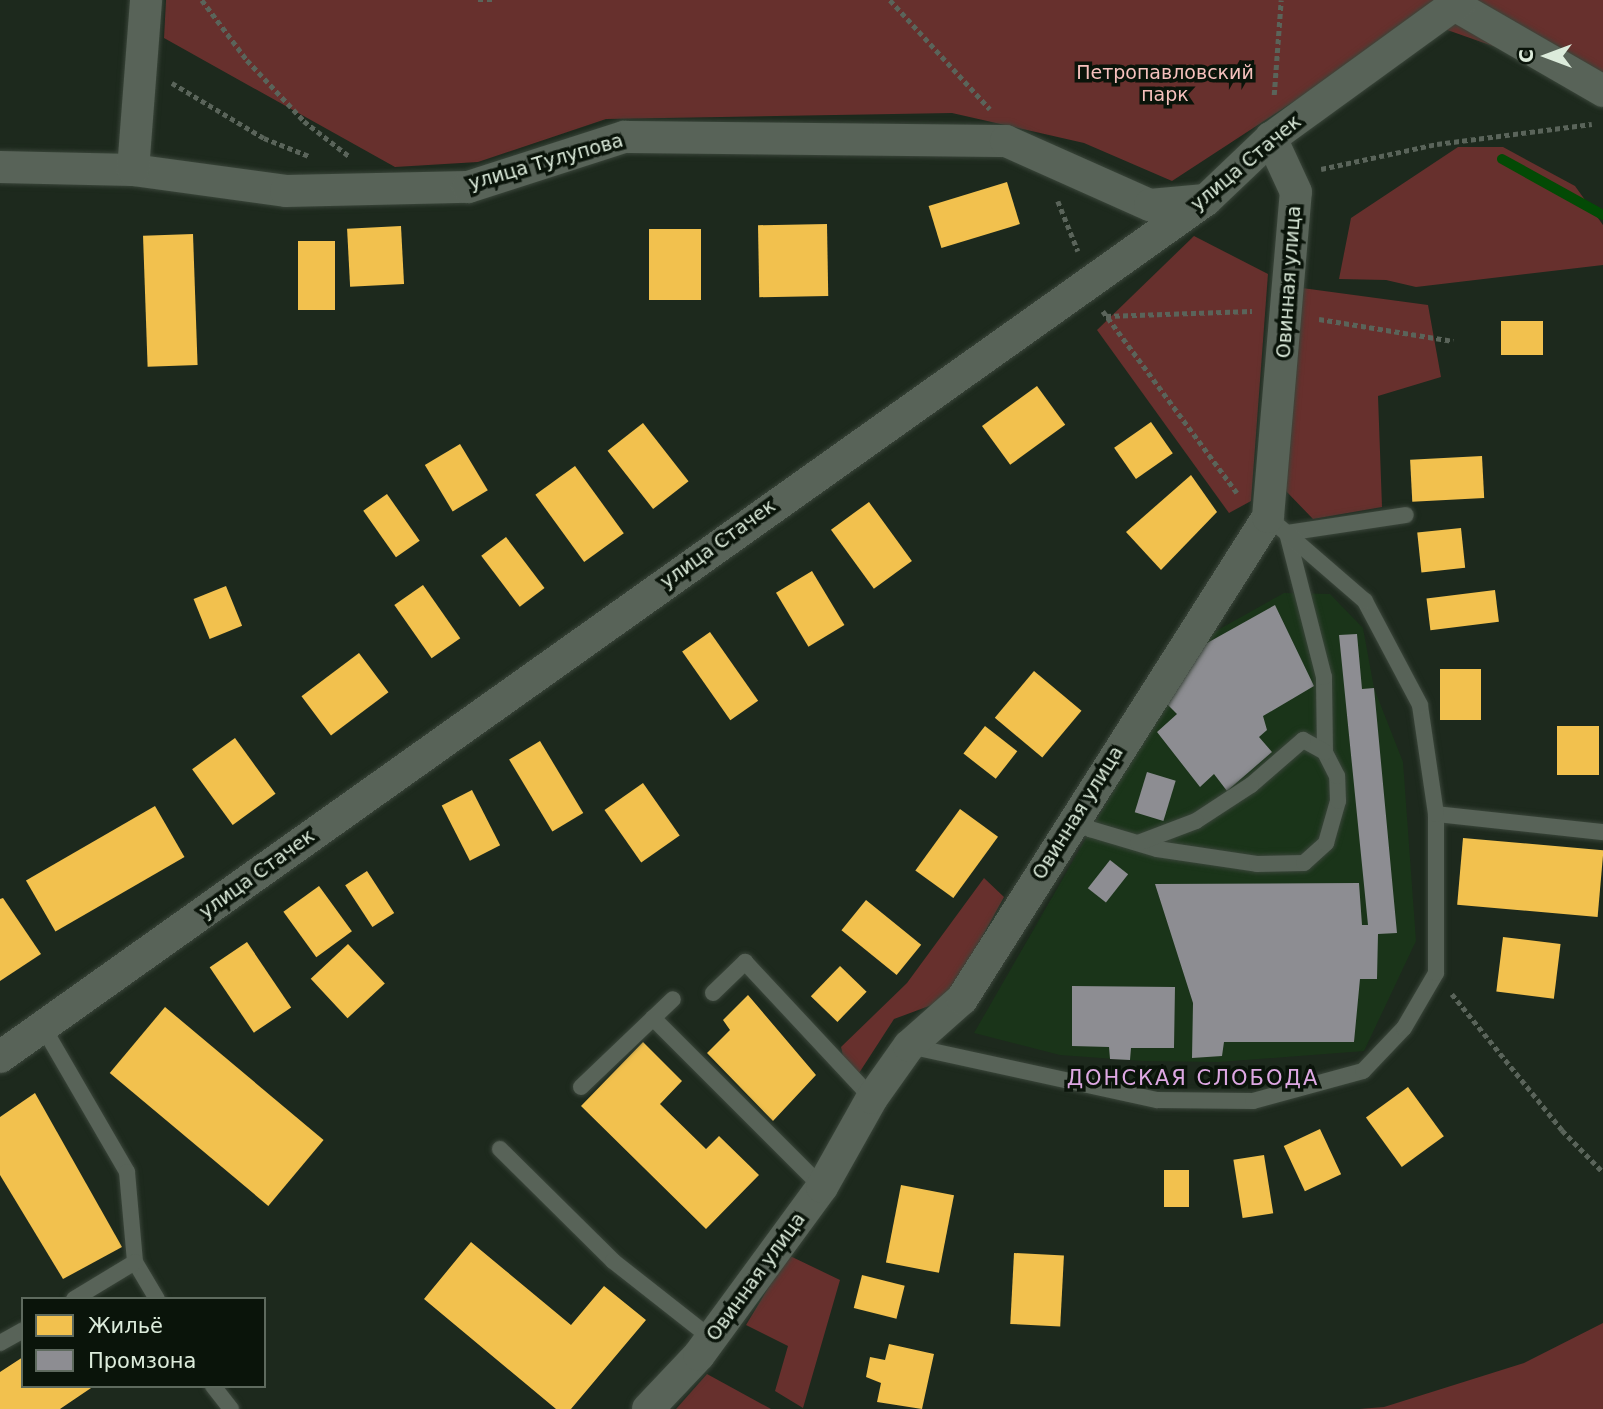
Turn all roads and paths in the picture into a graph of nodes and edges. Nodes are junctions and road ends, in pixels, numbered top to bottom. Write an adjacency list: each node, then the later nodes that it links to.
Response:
1 (146, 0): 8 (street)
2 (202, 0): 18 (path)
3 (478, 0): 4 (path)
4 (495, 0)
5 (890, 0): 12 (path)
6 (1281, 0): 11 (path)
7 (1459, 3): 9 (street); 11 (street, улица Стачек)
8 (142, 48): 14 (path); 16 (street)
9 (1603, 91)
10 (1603, 122): 17 (path)
11 (1271, 138): 17 (street, Овинная улица); 19 (street, улица Стачек)
12 (1006, 141): 13 (street, улица Тулупова); 18 (street, улица Тулупова)
13 (1039, 152): 19 (street, улица Тулупова); 20 (path)
14 (315, 158)
15 (0, 167): 16 (street, улица Тулупова)
16 (133, 170): 18 (street, улица Тулупова)
17 (1289, 176): 22 (street, Овинная улица)
18 (391, 189)
19 (1206, 200): 20 (street, улица Стачек)
20 (1089, 279): 22 (path); 32 (street, улица Стачек)
21 (1406, 515): 22 (lane)
22 (1278, 525): 23 (lane); 24 (lane); 25 (street, Овинная улица)
23 (1325, 752): 27 (lane); 27 (lane)
24 (1436, 814): 26 (lane); 28 (lane)
25 (1075, 818): 27 (lane); 33 (street, Овинная улица)
26 (1603, 832)
27 (1138, 843)
28 (1436, 973): 33 (lane); 38 (path)
29 (713, 993): 36 (lane)
30 (673, 999): 31 (lane)
31 (653, 1018): 35 (lane); 39 (lane)
32 (43, 1027): 34 (street, улица Стачек); 40 (lane)
33 (909, 1046): 36 (street, Овинная улица)
34 (0, 1057)
35 (580, 1087)
36 (872, 1098): 39 (street, Овинная улица)
37 (500, 1149): 44 (lane)
38 (1603, 1172)
39 (822, 1187): 44 (street, Овинная улица)
40 (135, 1262): 41 (lane); 42 (lane)
41 (77, 1297)
42 (156, 1297)
43 (21, 1331): 45 (lane)
44 (711, 1338): 48 (street, Овинная улица)
45 (0, 1343)
46 (215, 1388): 47 (lane)
47 (231, 1409)
48 (648, 1409)

